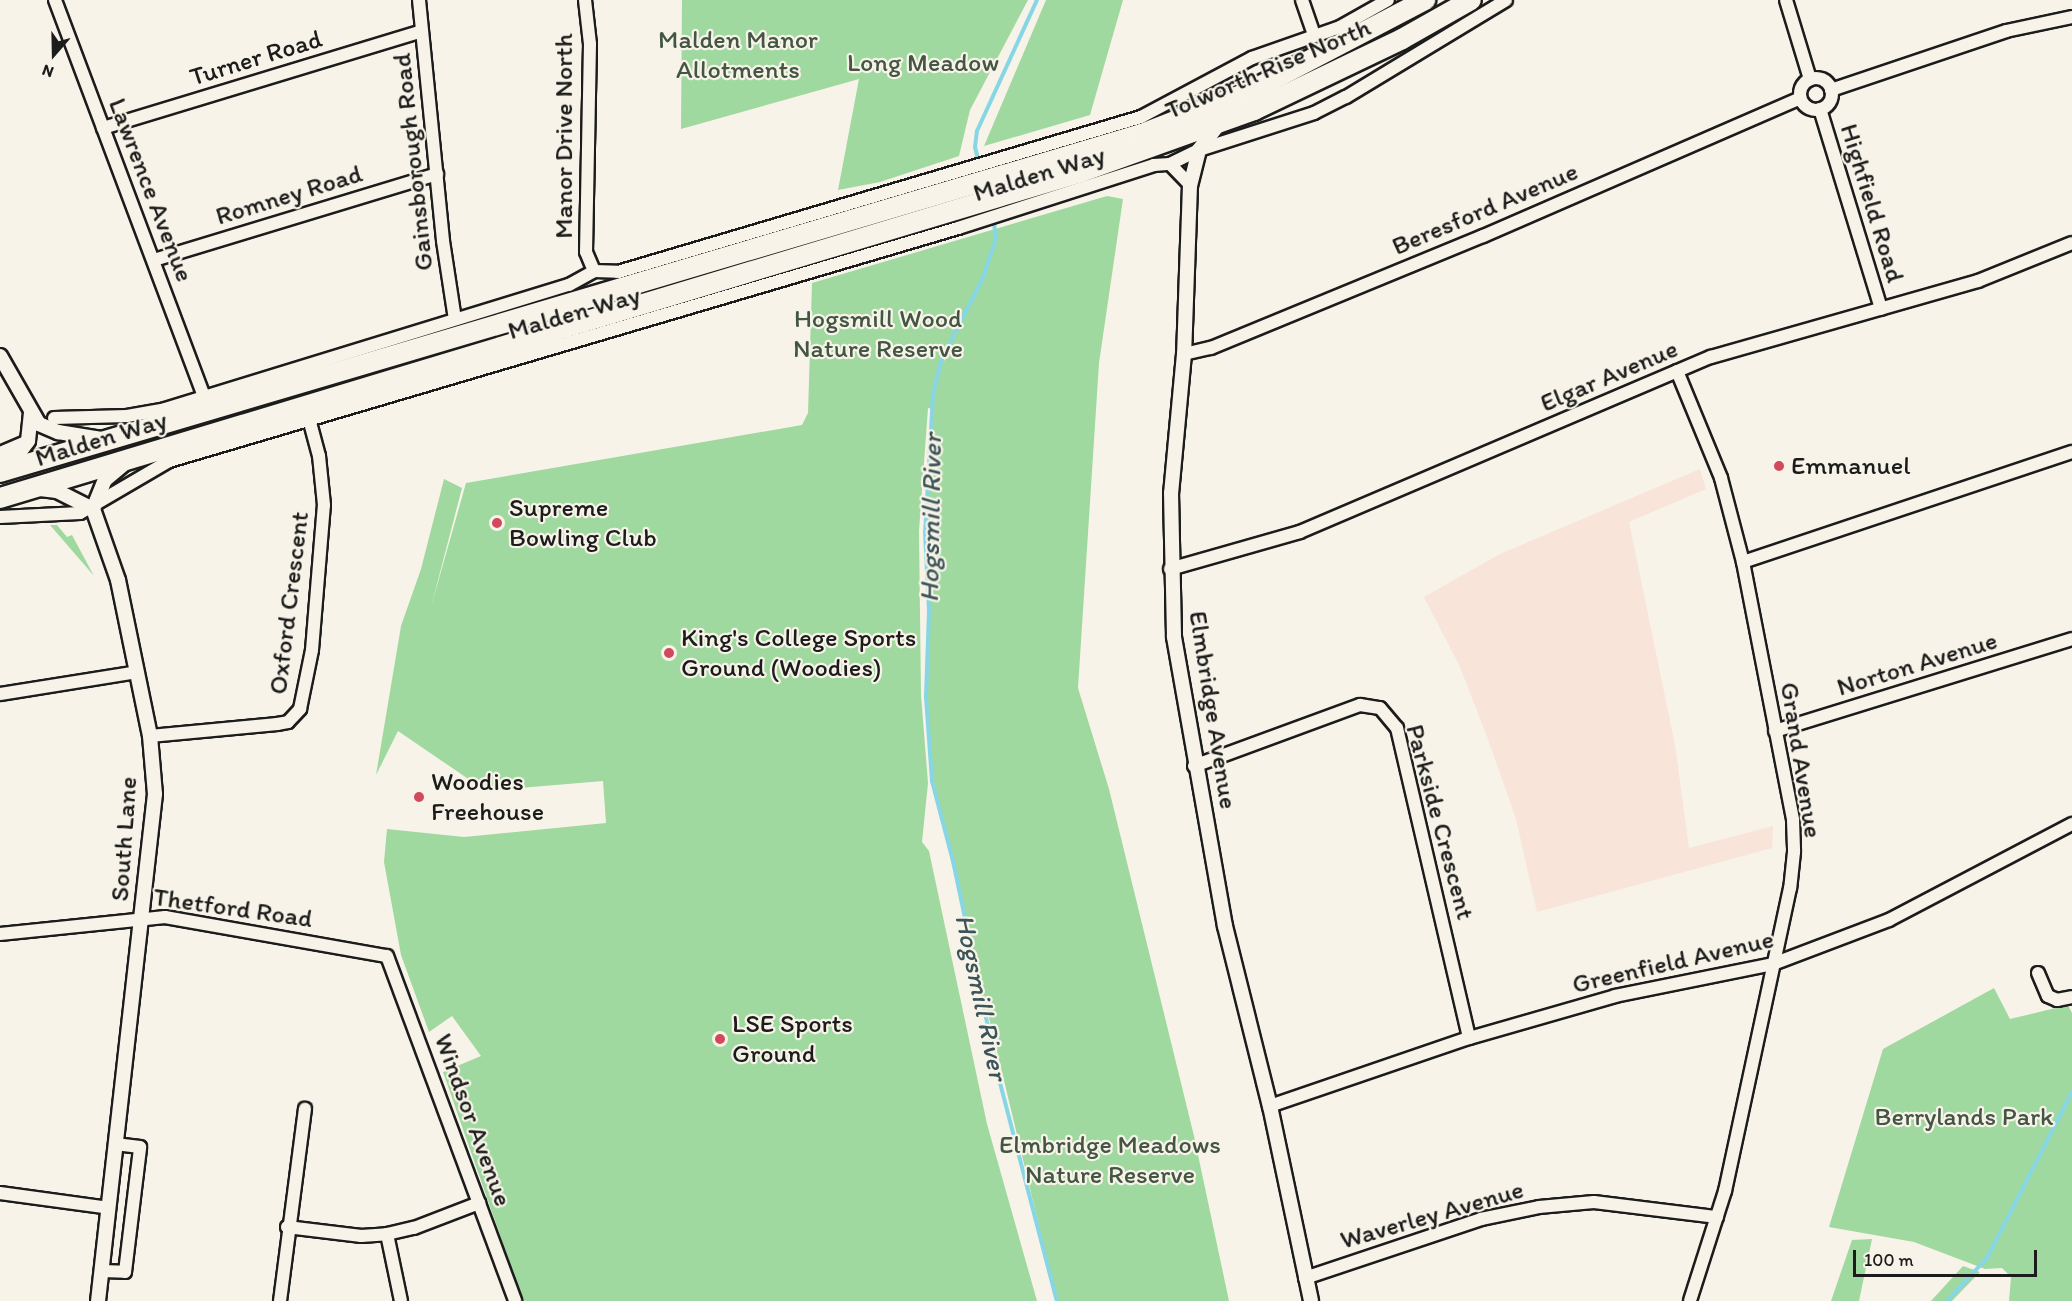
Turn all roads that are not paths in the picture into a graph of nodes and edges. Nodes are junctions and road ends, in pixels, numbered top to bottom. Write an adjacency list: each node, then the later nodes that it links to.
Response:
1 (54, 0): 18 (street, Lawrence Avenue)
2 (419, 0): 11 (street, Gainsborough Road)
3 (585, 0): 29 (street, Manor Drive North)
4 (1302, 0): 12 (street)
5 (1388, 0): 12 (street)
6 (1425, 0): 21 (highway, Malden Way)
7 (1471, 0): 17 (highway, Tolworth Rise North)
8 (1506, 0): 19 (street, Tolworth Rise North)
9 (1786, 0): 13 (street)
10 (2072, 17): 14 (street)
11 (422, 31): 18 (street, Turner Road); 22 (street, Gainsborough Road)
12 (1314, 35): 21 (street)
13 (1810, 79): 14 (street); 15 (street)
14 (1831, 90): 16 (street)
15 (1800, 98): 16 (street); 32 (street, Beresford Avenue)
16 (1820, 109): 30 (street, Highfield Road)
17 (1219, 124): 19 (street, Elmbridge Avenue); 25 (highway, Tolworth Rise North)
18 (103, 128): 28 (street, Lawrence Avenue)
19 (1198, 150): 20 (street, Malden Way); 24 (street, Elmbridge Avenue)
20 (1170, 164): 24 (street); 25 (street, Malden Way)
21 (1004, 166): 23 (highway, Malden Way)
22 (437, 174): 28 (street, Romney Road); 31 (street, Gainsborough Road)
23 (946, 183): 29 (street, Malden Way); 39 (highway, Malden Way)
24 (1190, 185): 32 (street, Elmbridge Avenue)
25 (1013, 201): 26 (highway, Malden Way)
26 (955, 220): 38 (street, Malden Way); 43 (highway, Malden Way)
27 (2072, 243): 30 (street, Elgar Avenue)
28 (154, 260): 35 (street, Lawrence Avenue)
29 (594, 271): 31 (street, Malden Way)
30 (1881, 309): 34 (street, Elgar Avenue)
31 (455, 319): 35 (street, Malden Way)
32 (1184, 354): 51 (street, Elmbridge Avenue)
33 (0, 356): 36 (street)
34 (1677, 371): 50 (street, Grand Avenue); 51 (street, Elgar Avenue)
35 (204, 397): 37 (street, Malden Way)
36 (31, 413): 39 (street); 40 (street)
37 (54, 418)
38 (309, 418): 48 (street, Malden Way); 56 (street, Oxford Crescent)
39 (112, 440): 45 (highway, Malden Way)
40 (28, 441): 42 (street, Malden Way); 44 (street)
41 (2072, 452): 50 (street)
42 (0, 453)
43 (130, 459): 46 (highway, Malden Way); 48 (street)
44 (0, 466)
45 (0, 472)
46 (34, 488): 47 (highway, Malden Way); 48 (street)
47 (0, 498)
48 (93, 509): 49 (street, Malden Way); 53 (street, South Lane)
49 (0, 518)
50 (1743, 562): 55 (street, Grand Avenue)
51 (1170, 569): 57 (street, Elmbridge Avenue)
52 (2072, 639): 55 (street, Norton Avenue)
53 (137, 672): 54 (street); 56 (street, South Lane)
54 (0, 694)
55 (1775, 731): 62 (street, Grand Avenue)
56 (150, 736): 59 (street, South Lane)
57 (1194, 766): 65 (street, Parkside Crescent); 66 (street, Elmbridge Avenue)
58 (2072, 824): 62 (street, Greenfield Avenue)
59 (142, 917): 60 (street, Thetford Road); 61 (street, Thetford Road); 68 (street, South Lane)
60 (0, 934)
61 (387, 956): 70 (street, Windsor Avenue)
62 (1773, 964): 65 (street, Greenfield Avenue); 72 (street, Grand Avenue)
63 (2038, 973): 64 (street)
64 (2072, 997)
65 (1468, 1038): 66 (street, Greenfield Avenue)
66 (1270, 1106): 76 (street, Elmbridge Avenue)
67 (305, 1109): 73 (street)
68 (117, 1144): 71 (street, South Lane); 75 (street)
69 (0, 1193): 71 (street)
70 (479, 1203): 74 (street); 80 (street, Windsor Avenue)
71 (109, 1208): 75 (street, South Lane)
72 (1717, 1217): 76 (street, Waverley Avenue); 82 (street, Grand Avenue)
73 (287, 1227): 74 (street); 78 (street)
74 (387, 1234): 79 (street)
75 (102, 1271): 77 (street, South Lane)
76 (1305, 1278): 81 (street, Elmbridge Avenue)
77 (98, 1301)
78 (280, 1301)
79 (401, 1301)
80 (515, 1301)
81 (1311, 1301)
82 (1690, 1301)

